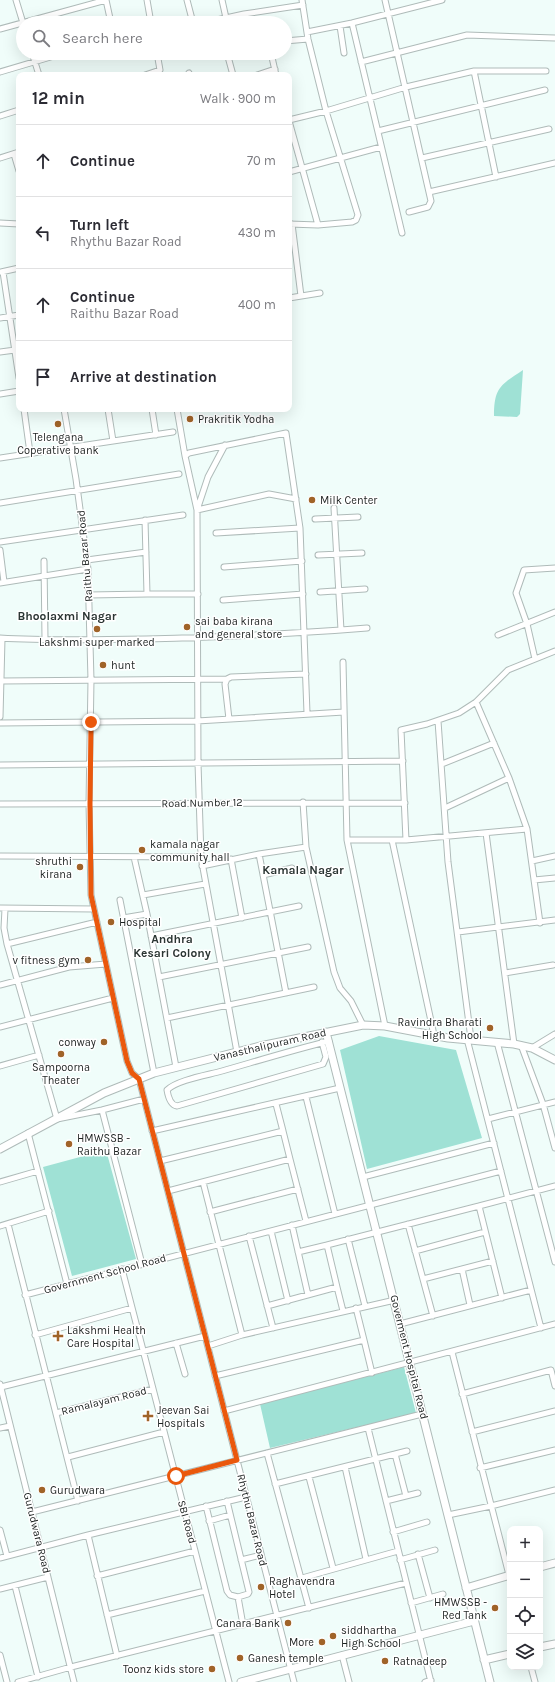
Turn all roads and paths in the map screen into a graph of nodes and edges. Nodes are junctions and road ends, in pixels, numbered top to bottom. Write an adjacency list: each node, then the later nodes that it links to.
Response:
1 (16, 0): 10 (street)
2 (106, 0): 11 (street); 12 (street)
3 (147, 0): 13 (street)
4 (187, 0): 14 (street)
5 (222, 0): 15 (street)
6 (385, 0): 9 (street)
7 (442, 0): 9 (street)
8 (302, 2): 16 (street); 21 (street)
9 (388, 14): 17 (street); 26 (street)
10 (21, 16)
11 (46, 16)
12 (109, 16)
13 (150, 16)
14 (191, 16)
15 (226, 16)
16 (236, 16)
17 (352, 23): 19 (street); 32 (street)
18 (16, 24): 20 (street)
19 (340, 26): 21 (street); 25 (street)
20 (0, 29)
21 (307, 32): 22 (street)
22 (308, 38): 24 (street); 47 (street)
23 (555, 38): 26 (street)
24 (292, 40)
25 (344, 53)
26 (398, 53): 32 (street); 42 (street)
27 (41, 60): 31 (street)
28 (158, 60): 38 (street)
29 (229, 60): 39 (street)
30 (273, 60): 33 (street)
31 (35, 62): 36 (street); 37 (street)
32 (361, 62): 44 (street)
33 (275, 69): 40 (street); 41 (street)
34 (474, 71): 35 (street); 42 (street); 45 (street)
35 (546, 71)
36 (0, 72)
37 (38, 72)
38 (156, 72)
39 (232, 72)
40 (266, 72)
41 (276, 72)
42 (406, 87): 44 (street); 50 (street)
43 (545, 90): 45 (street)
44 (369, 98): 47 (street); 53 (street)
45 (482, 106): 50 (street); 54 (street)
46 (16, 111): 48 (street)
47 (326, 111): 49 (street); 58 (street)
48 (0, 116)
49 (292, 119)
50 (414, 123): 53 (street); 59 (street)
51 (549, 129): 54 (street)
52 (292, 131): 61 (street)
53 (378, 131): 55 (street)
54 (489, 143): 59 (street); 63 (street)
55 (382, 147): 58 (street); 71 (street)
56 (16, 153): 57 (street)
57 (0, 158)
58 (340, 158): 61 (street); 69 (street)
59 (422, 158): 64 (street)
60 (555, 164): 63 (street)
61 (302, 168): 62 (street); 69 (street)
62 (292, 171)
63 (496, 177): 64 (street)
64 (429, 192): 65 (street)
65 (409, 212)
66 (0, 223): 67 (street)
67 (16, 224)
68 (292, 224): 69 (street)
69 (318, 225)
70 (292, 231): 75 (street)
71 (402, 233)
72 (16, 269): 73 (street)
73 (1, 272): 78 (street)
74 (320, 293): 75 (street)
75 (301, 296): 76 (street)
76 (292, 298)
77 (16, 316): 78 (street)
78 (10, 317): 79 (street); 80 (street)
79 (0, 318)
80 (15, 350): 81 (street); 82 (street)
81 (0, 352)
82 (16, 357)
83 (16, 391): 84 (street)
84 (0, 394)
85 (24, 412): 95 (street)
86 (64, 412): 94 (street, Raithu Bazar Road)
87 (108, 412): 92 (street)
88 (152, 412): 91 (street)
89 (178, 412): 96 (street)
90 (173, 432): 91 (street)
91 (156, 435): 92 (street)
92 (113, 441): 94 (street)
93 (226, 445): 96 (street); 100 (street); 103 (street)
94 (70, 448): 95 (street); 99 (street, Raithu Bazar Road)
95 (30, 453): 97 (street)
96 (185, 456): 103 (street)
97 (0, 458)
98 (179, 474): 99 (street)
99 (78, 490): 101 (street); 110 (street, Raithu Bazar Road)
100 (296, 500): 103 (street); 109 (street)
101 (0, 503)
102 (334, 508): 106 (street)
103 (197, 510): 130 (street)
104 (183, 515): 108 (street)
105 (358, 517): 106 (street)
106 (335, 518): 107 (street); 116 (street)
107 (315, 519)
108 (145, 520): 110 (street); 114 (street)
109 (300, 528): 111 (street); 120 (street)
110 (84, 529): 112 (street); 118 (street, Raithu Bazar Road)
111 (216, 533)
112 (0, 542)
113 (0, 550): 125 (street)
114 (146, 552): 118 (street); 129 (street)
115 (362, 553): 116 (street)
116 (337, 554): 117 (street); 127 (street)
117 (318, 555)
118 (87, 560): 123 (street, Raithu Bazar Road)
119 (44, 561): 124 (street)
120 (302, 561): 121 (street); 131 (street)
121 (224, 567)
122 (555, 568): 135 (street)
123 (88, 569): 124 (street); 132 (street, Raithu Bazar Road)
124 (46, 575): 125 (street); 142 (street)
125 (2, 582)
126 (365, 589): 127 (street)
127 (338, 591): 128 (street); 137 (street)
128 (320, 592)
129 (147, 594): 130 (street); 132 (street)
130 (198, 594): 141 (street)
131 (303, 594): 133 (street); 138 (street)
132 (89, 596): 143 (street, Raithu Bazar Road)
133 (223, 600)
134 (555, 612): 135 (street)
135 (526, 624): 139 (street); 145 (street)
136 (367, 628): 137 (street)
137 (341, 630): 138 (street)
138 (305, 633): 141 (street); 147 (street)
139 (498, 635)
140 (1, 638): 142 (street); 151 (street)
141 (198, 638): 143 (street); 150 (street)
142 (45, 639): 143 (street)
143 (90, 640): 149 (street, Raithu Bazar Road)
144 (555, 650): 145 (street)
145 (535, 659): 152 (street)
146 (343, 662): 153 (street)
147 (306, 674): 148 (street); 154 (street)
148 (227, 679): 150 (street); 156 (street)
149 (91, 680): 150 (street); 151 (street); 159 (street, Raithu Bazar Road)
150 (198, 680): 157 (street)
151 (2, 681): 155 (street)
152 (476, 702): 158 (street); 161 (street)
153 (344, 712): 154 (street); 162 (street)
154 (307, 713): 156 (street)
155 (0, 717)
156 (229, 719): 157 (street)
157 (197, 721): 159 (street); 164 (street)
158 (438, 721): 163 (street); 166 (street)
159 (91, 722): 160 (street); 165 (street, Raithu Bazar Road)
160 (0, 723)
161 (494, 743): 166 (street); 168 (street)
162 (346, 761): 163 (street); 164 (street); 170 (street)
163 (403, 761): 171 (street)
164 (198, 763): 165 (street); 172 (street)
165 (91, 764): 167 (street); 174 (street, Raithu Bazar Road)
166 (442, 764): 175 (street)
167 (0, 765)
168 (509, 778): 175 (street); 176 (street)
169 (303, 802): 170 (street, Road Number 12); 172 (street, Road Number 12); 182 (street)
170 (347, 802): 171 (street, Road Number 12); 179 (street)
171 (405, 802): 181 (street)
172 (200, 803): 174 (street, Road Number 12); 188 (street)
173 (0, 804): 174 (street, Road Number 12)
174 (90, 804): 186 (street, Raithu Bazar Road)
175 (445, 808): 178 (street)
176 (527, 829): 177 (street); 190 (street)
177 (486, 832): 178 (street); 210 (street)
178 (447, 837): 181 (street); 211 (street)
179 (347, 840): 180 (street); 230 (street)
180 (392, 840): 181 (street); 233 (street)
181 (406, 840)
182 (306, 847): 183 (street); 229 (street)
183 (259, 854): 189 (street); 193 (street)
184 (0, 856): 186 (street)
185 (555, 856): 190 (street)
186 (90, 857): 187 (street); 201 (street, Raithu Bazar Road)
187 (134, 857): 188 (street); 197 (street)
188 (201, 857): 191 (street)
189 (231, 859): 191 (street); 205 (street)
190 (532, 861): 195 (street)
191 (202, 866): 196 (street)
192 (292, 868): 193 (street)
193 (263, 875): 202 (street)
194 (555, 878): 195 (street)
195 (534, 880): 209 (street)
196 (205, 884): 197 (street); 208 (street)
197 (143, 895): 203 (street)
198 (120, 900): 204 (street)
199 (299, 906): 202 (street)
200 (3, 909): 201 (street); 213 (street)
201 (94, 909): 207 (street, Raithu Bazar Road)
202 (270, 913): 205 (street); 215 (street)
203 (146, 914): 204 (street); 212 (street)
204 (123, 918): 246 (street)
205 (242, 918): 208 (street)
206 (555, 920): 209 (street)
207 (96, 922): 213 (street); 216 (street, Raithu Bazar Road)
208 (213, 923): 212 (street); 217 (street)
209 (540, 923): 210 (street)
210 (499, 927): 211 (street); 219 (street)
211 (458, 932): 236 (street)
212 (151, 936): 220 (street)
213 (7, 944): 221 (street)
214 (308, 947): 215 (street)
215 (279, 954): 217 (street); 224 (street)
216 (106, 964): 221 (street); 225 (street, Raithu Bazar Road)
217 (222, 965): 220 (street); 226 (street)
218 (553, 966): 219 (street)
219 (504, 973): 239 (street)
220 (159, 977): 227 (street)
221 (19, 980): 222 (street); 228 (street)
222 (0, 985)
223 (314, 987): 224 (street)
224 (286, 993): 226 (street)
225 (113, 998): 228 (street); 247 (street, Raithu Bazar Road)
226 (229, 1004): 227 (street); 241 (street)
227 (167, 1018): 245 (street)
228 (30, 1020): 231 (street); 242 (street)
229 (363, 1025): 230 (street, Vanasthalipuram Road); 232 (street, Vanasthalipuram Road)
230 (385, 1026): 233 (street, Vanasthalipuram Road)
231 (0, 1027)
232 (326, 1032): 237 (street, Goverment Hospital Road); 241 (street, Vanasthalipuram Road)
233 (434, 1034): 236 (street, Vanasthalipuram Road)
234 (555, 1034): 235 (street); 240 (street)
235 (555, 1037)
236 (469, 1039): 238 (street, Vanasthalipuram Road); 257 (street)
237 (325, 1042): 237 (street); 248 (street, Goverment Hospital Road)
238 (497, 1042): 239 (street, Vanasthalipuram Road); 255 (street)
239 (518, 1044): 240 (street, Vanasthalipuram Road); 253 (street)
240 (532, 1048): 243 (street, Vanasthalipuram Road)
241 (237, 1052): 245 (street, Vanasthalipuram Road)
242 (39, 1055): 244 (street); 256 (street)
243 (555, 1060)
244 (0, 1066)
245 (176, 1067): 246 (street, Vanasthalipuram Road)
246 (154, 1073): 247 (street, Vanasthalipuram Road)
247 (139, 1079): 250 (street, Rhythu Bazar Road); 256 (street, Vanasthalipuram Road)
248 (340, 1088): 249 (street); 269 (street, Goverment Hospital Road)
249 (306, 1097): 252 (street); 281 (street)
250 (144, 1099): 254 (street); 258 (street, Rhythu Bazar Road)
251 (555, 1102): 253 (street)
252 (276, 1104): 258 (street); 259 (street)
253 (543, 1104): 255 (street); 260 (street)
254 (102, 1110): 256 (street); 299 (street)
255 (515, 1112): 257 (street); 275 (street)
256 (58, 1119): 261 (street, Vanasthalipuram Road)
257 (488, 1119): 262 (street)
258 (152, 1131): 266 (street, Rhythu Bazar Road)
259 (283, 1131): 265 (street); 266 (street)
260 (553, 1131): 264 (street)
261 (28, 1133): 263 (street, Vanasthalipuram Road); 267 (street)
262 (494, 1143): 268 (street); 269 (street)
263 (0, 1146)
264 (555, 1148)
265 (290, 1159): 271 (street); 273 (street)
266 (160, 1161): 274 (street, Rhythu Bazar Road)
267 (38, 1171): 270 (street); 279 (street)
268 (501, 1171): 276 (street); 277 (street, Government School Road)
269 (363, 1177): 277 (street, Goverment Hospital Road)
270 (0, 1182)
271 (203, 1182): 274 (street); 280 (street)
272 (555, 1186): 275 (street)
273 (298, 1189): 280 (street); 282 (street)
274 (168, 1191): 296 (street, Rhythu Bazar Road)
275 (536, 1191): 276 (street); 298 (street)
276 (508, 1198): 278 (street); 305 (street)
277 (370, 1205): 281 (street, Government School Road); 288 (street, Goverment Hospital Road)
278 (479, 1206): 284 (street); 289 (street)
279 (48, 1211): 283 (street); 303 (street)
280 (210, 1212): 292 (street)
281 (335, 1214): 282 (street, Government School Road)
282 (306, 1222): 285 (street, Government School Road)
283 (8, 1224): 286 (street); 306 (street)
284 (408, 1224): 288 (street); 294 (street)
285 (292, 1225): 287 (street, Government School Road); 295 (street)
286 (0, 1226)
287 (271, 1231): 290 (street, Government School Road); 310 (street)
288 (377, 1232): 291 (street); 309 (street, Goverment Hospital Road)
289 (486, 1232): 294 (street); 297 (street)
290 (249, 1236): 292 (street, Government School Road); 312 (street)
291 (348, 1239): 293 (street); 313 (street)
292 (218, 1244): 296 (street, Government School Road); 323 (street)
293 (327, 1245): 295 (street); 304 (street)
294 (415, 1250): 302 (street)
295 (298, 1252): 307 (street)
296 (184, 1253): 299 (street, Government School Road); 324 (street, Rhythu Bazar Road)
297 (493, 1261): 301 (street); 308 (street)
298 (555, 1262)
299 (142, 1264): 300 (street, Government School Road)
300 (122, 1269): 303 (street, Government School Road); 314 (street, SBI Road)
301 (462, 1269): 302 (street); 311 (street)
302 (423, 1279): 317 (street)
303 (68, 1284): 306 (street, Government School Road)
304 (338, 1287): 307 (street); 316 (street)
305 (531, 1290): 308 (street); 321 (street)
306 (25, 1295): 322 (street)
307 (308, 1296): 310 (street)
308 (502, 1298): 311 (street)
309 (395, 1300): 313 (street); 318 (street, Goverment Hospital Road)
310 (288, 1301): 312 (street)
311 (470, 1305): 317 (street)
312 (267, 1306): 320 (street)
313 (365, 1306): 315 (street)
314 (132, 1308): 322 (street); 328 (street, SBI Road)
315 (356, 1308): 316 (street); 325 (street)
316 (343, 1311): 320 (street)
317 (433, 1316): 318 (street)
318 (400, 1324): 330 (street, Goverment Hospital Road)
319 (555, 1324): 321 (street)
320 (273, 1328): 323 (street)
321 (541, 1328): 329 (street)
322 (35, 1335): 334 (street)
323 (242, 1335): 327 (street)
324 (205, 1336): 326 (street); 327 (street, Rhythu Bazar Road)
325 (364, 1340): 332 (street); 335 (street)
326 (176, 1343): 328 (street); 333 (street)
327 (208, 1346): 335 (street, Rhythu Bazar Road)
328 (143, 1352): 334 (street); 338 (street, SBI Road)
329 (452, 1352): 330 (street); 339 (street)
330 (409, 1363): 332 (street); 343 (street, Goverment Hospital Road)
331 (553, 1370): 337 (street); 339 (street)
332 (372, 1373): 341 (street)
333 (185, 1374)
334 (47, 1376): 336 (street); 342 (street)
335 (215, 1376): 341 (street, Rhythu Bazar Road)
336 (0, 1385): 344 (street, Gurudwara Road)
337 (555, 1386)
338 (153, 1389): 342 (street, Ramalayam Road); 347 (street, SBI Road)
339 (462, 1394): 348 (street)
340 (555, 1410): 348 (street)
341 (224, 1411): 355 (street, Rhythu Bazar Road)
342 (56, 1413): 353 (street)
343 (422, 1414): 346 (street); 373 (street, Goverment Hospital Road)
344 (10, 1426): 345 (street); 371 (street, Gurudwara Road)
345 (0, 1428)
346 (368, 1428): 351 (street); 354 (street)
347 (164, 1432): 353 (street); 358 (street, SBI Road)
348 (472, 1432): 357 (street)
349 (555, 1450): 357 (street)
350 (407, 1451): 352 (street)
351 (267, 1453): 355 (street); 360 (street)
352 (395, 1454): 354 (street); 363 (street)
353 (68, 1457): 365 (street)
354 (375, 1459): 356 (street); 367 (street)
355 (237, 1460): 358 (street); 364 (street, Rhythu Bazar Road)
356 (345, 1467): 359 (street); 387 (street)
357 (480, 1468): 369 (street)
358 (176, 1476): 365 (street); 370 (street, SBI Road)
359 (309, 1477): 360 (street); 393 (street)
360 (276, 1484): 397 (street)
361 (555, 1490): 369 (street)
362 (418, 1493): 363 (street)
363 (406, 1496): 367 (street)
364 (246, 1497): 366 (street); 384 (street, Rhythu Bazar Road)
365 (78, 1501): 371 (street)
366 (227, 1501): 368 (street); 372 (street)
367 (386, 1501): 377 (street)
368 (206, 1506): 370 (street); 374 (street)
369 (491, 1506): 373 (street); 391 (street)
370 (184, 1511): 378 (street); 381 (street, SBI Road)
371 (32, 1512): 379 (street, Gurudwara Road)
372 (230, 1515): 374 (street); 388 (street)
373 (448, 1515): 400 (street, Goverment Hospital Road)
374 (210, 1521): 404 (street)
375 (427, 1522): 377 (street)
376 (0, 1530): 385 (street)
377 (393, 1532): 382 (street)
378 (88, 1535): 379 (street); 394 (street)
379 (41, 1547): 385 (street); 396 (street, Gurudwara Road)
380 (435, 1550): 383 (street)
381 (195, 1551): 394 (street); 402 (street, SBI Road)
382 (398, 1551): 387 (street); 389 (street)
383 (418, 1554): 389 (street); 405 (street)
384 (261, 1555): 388 (street); 409 (street, Rhythu Bazar Road)
385 (7, 1556): 386 (street)
386 (0, 1558)
387 (366, 1559): 393 (street)
388 (241, 1560): 404 (street)
389 (400, 1560): 398 (street)
390 (555, 1563): 392 (street)
391 (507, 1564)
392 (543, 1566)
393 (333, 1568): 397 (street)
394 (97, 1576): 408 (street)
395 (507, 1576): 400 (street)
396 (48, 1577): 399 (street); 421 (street, Gurudwara Road)
397 (302, 1578): 407 (street)
398 (406, 1583): 406 (street); 407 (street)
399 (15, 1586): 401 (street); 424 (street)
400 (466, 1588): 410 (street, Goverment Hospital Road)
401 (0, 1590)
402 (205, 1591): 408 (street); 412 (street, SBI Road)
403 (443, 1594): 405 (street)
404 (238, 1597): 411 (street)
405 (430, 1598): 406 (street)
406 (411, 1603): 413 (street)
407 (309, 1608): 409 (street)
408 (107, 1615): 419 (street)
409 (277, 1616): 411 (street); 422 (street, Rhythu Bazar Road)
410 (474, 1621): 413 (street); 420 (street, Goverment Hospital Road)
411 (243, 1625): 412 (street)
412 (216, 1632): 419 (street); 429 (street, SBI Road)
413 (419, 1636): 417 (street); 425 (street)
414 (555, 1644): 415 (street)
415 (543, 1646)
416 (0, 1655): 426 (street)
417 (342, 1655): 422 (street); 432 (street)
418 (507, 1655): 420 (street)
419 (117, 1656): 421 (street)
420 (484, 1660): 434 (street, Goverment Hospital Road)
421 (70, 1667): 424 (street); 428 (street, Gurudwara Road)
422 (290, 1668): 430 (street); 431 (street, Rhythu Bazar Road)
423 (532, 1670): 435 (street)
424 (38, 1677): 427 (street)
425 (431, 1681): 433 (street)
426 (7, 1682)
427 (18, 1682)
428 (74, 1682)
429 (229, 1682)
430 (241, 1682)
431 (294, 1682)
432 (349, 1682)
433 (425, 1682)
434 (490, 1682)
435 (535, 1682)

